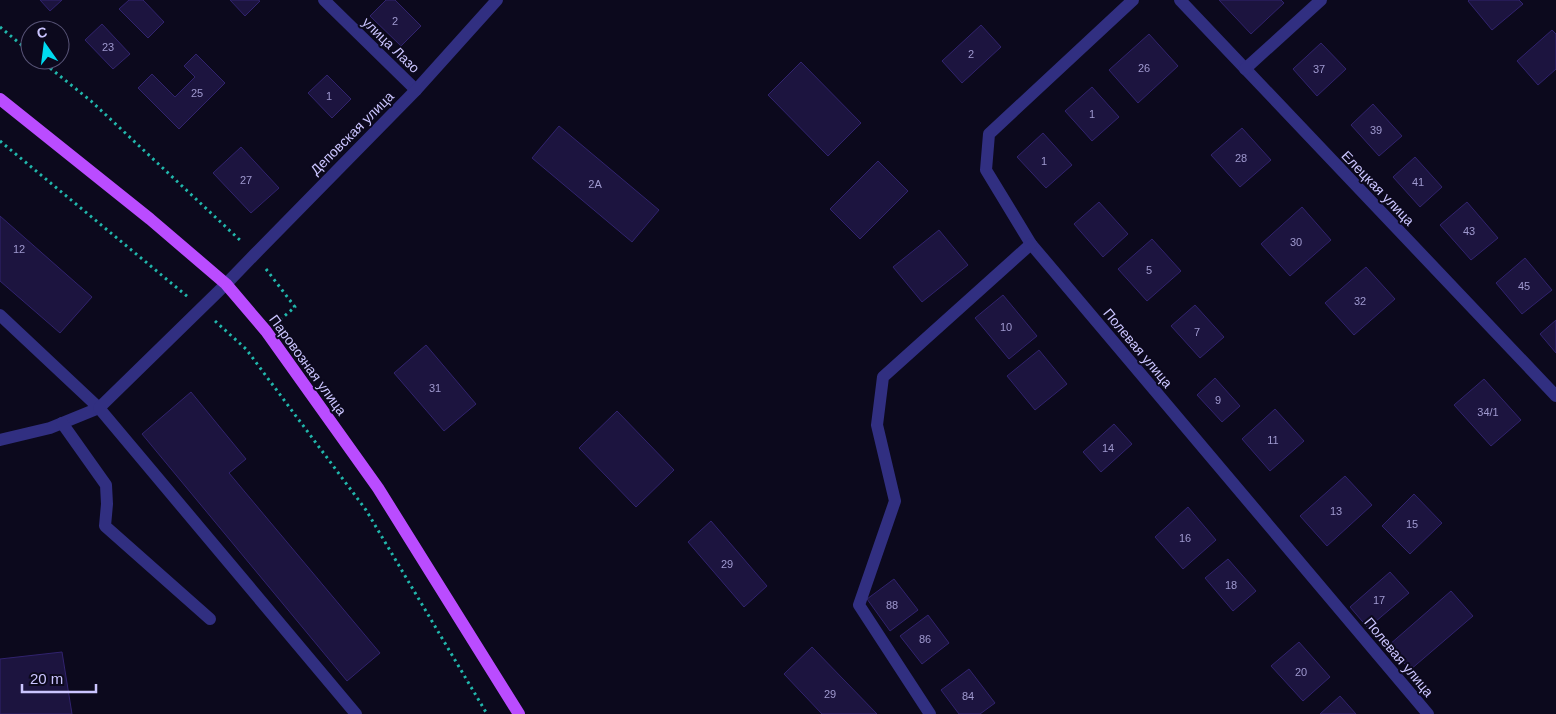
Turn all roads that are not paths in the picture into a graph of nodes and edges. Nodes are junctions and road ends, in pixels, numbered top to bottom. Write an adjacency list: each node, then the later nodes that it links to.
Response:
1 (324, 0): 7 (street, улица Лазо)
2 (496, 0): 7 (street, Деповская улица)
3 (1133, 0): 9 (street, Полевая улица)
4 (1180, 0): 6 (street, Елецкая улица)
5 (1321, 0): 6 (street)
6 (1245, 69): 12 (street, Елецкая улица)
7 (416, 90): 10 (street, Деповская улица)
8 (0, 99): 10 (main road, Паровозная улица)
9 (1030, 244): 19 (street); 20 (street, Полевая улица)
10 (226, 284): 13 (street, Деповская улица); 18 (main road, Паровозная улица)
11 (0, 315): 13 (street)
12 (1556, 396)
13 (98, 408): 14 (street); 17 (street)
14 (62, 423): 15 (street); 16 (street)
15 (0, 440)
16 (210, 619)
17 (356, 714)
18 (519, 714)
19 (930, 714)
20 (1428, 714)

